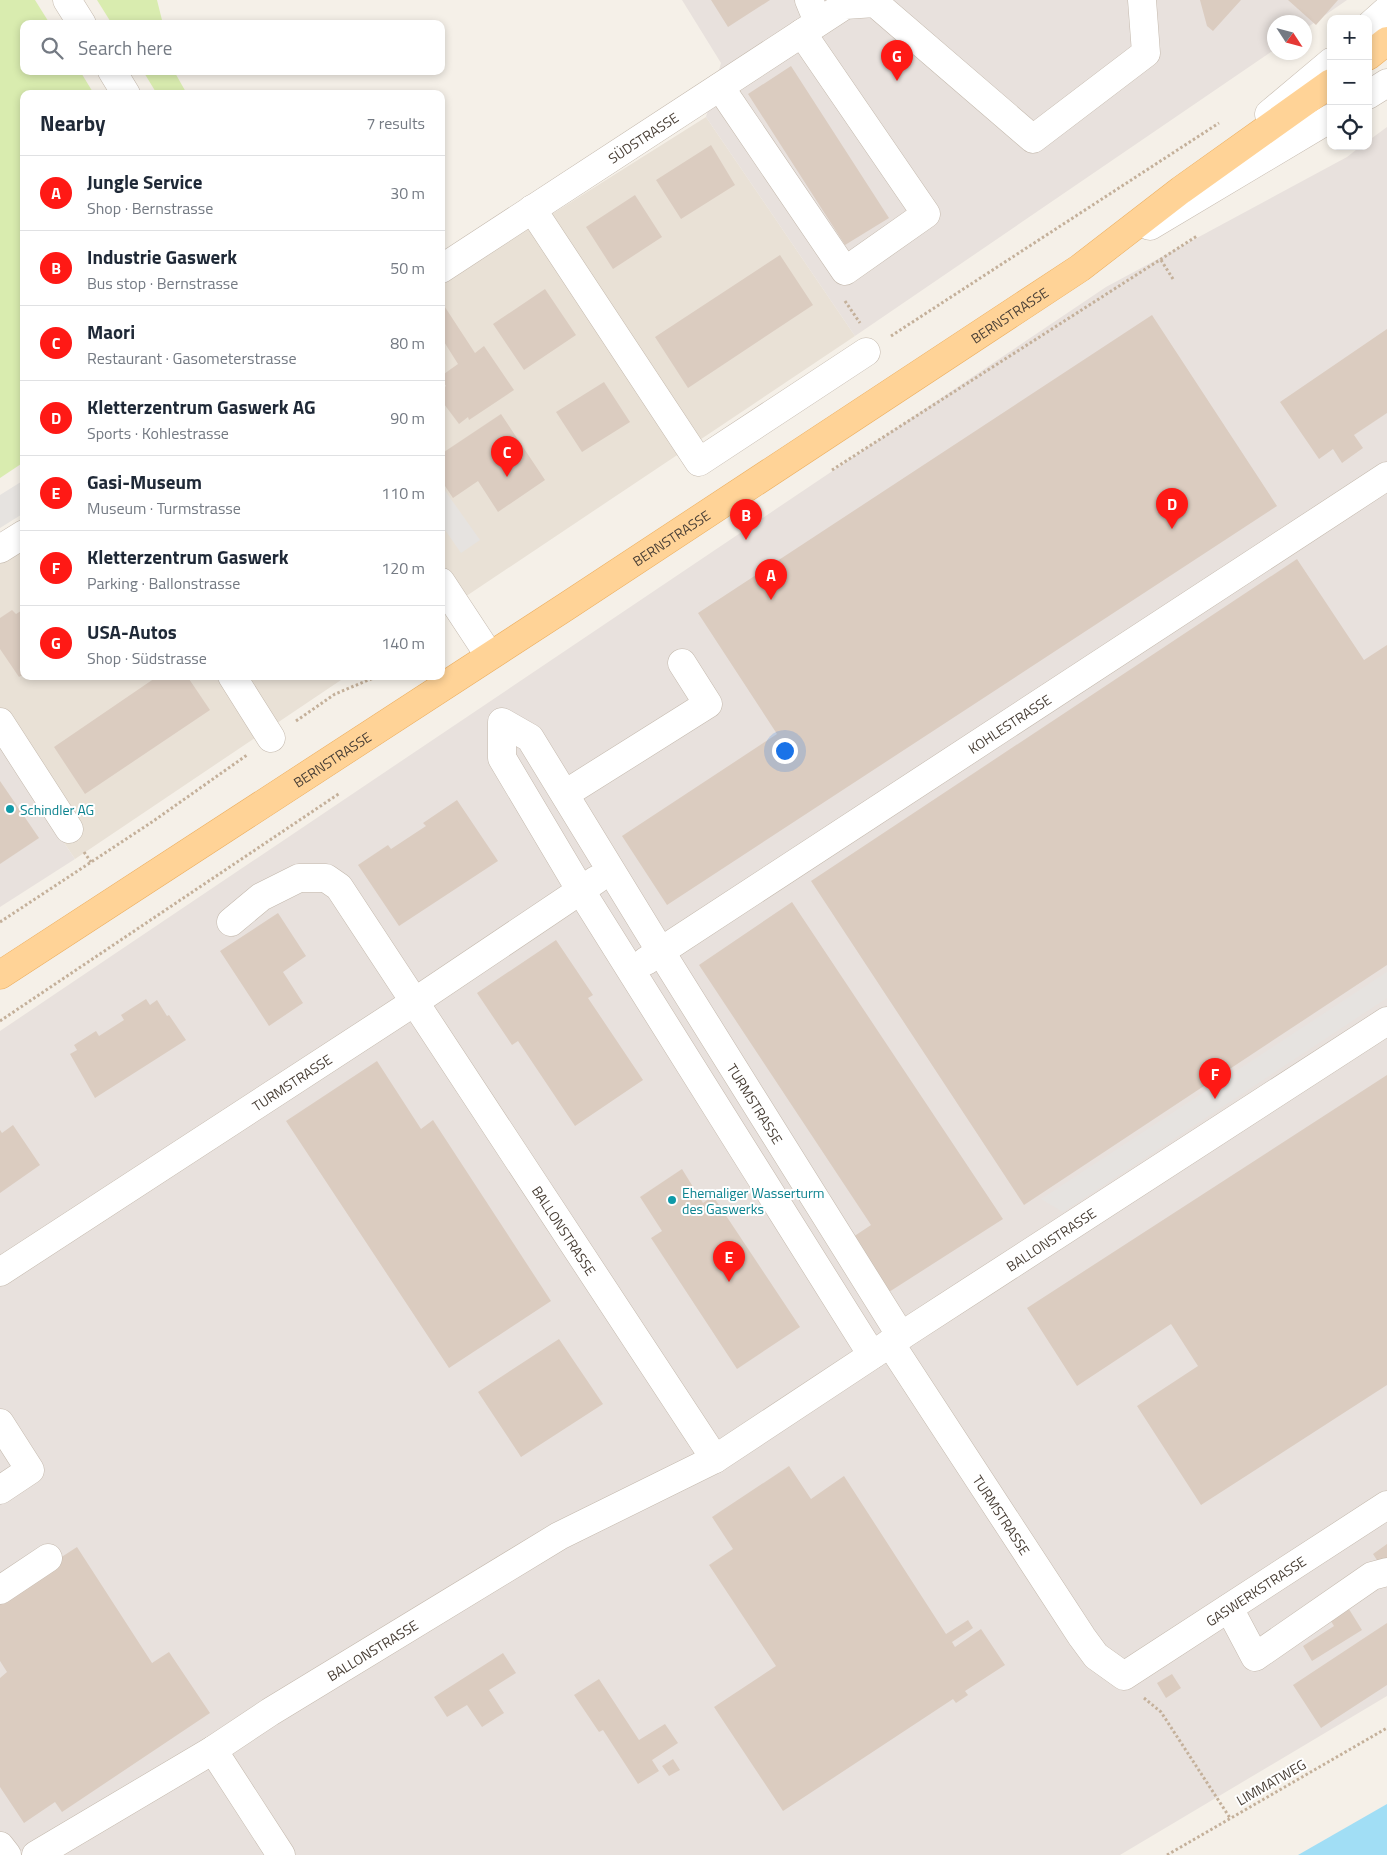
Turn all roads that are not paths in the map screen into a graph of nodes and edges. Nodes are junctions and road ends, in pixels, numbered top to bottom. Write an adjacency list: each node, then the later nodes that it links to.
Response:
1 (67, 0): 6 (street)
2 (1142, 0): 3 (street)
3 (844, 2): 5 (street, SÜDSTRASSE)
4 (1387, 10): 7 (street)
5 (810, 18): 13 (street, SÜDSTRASSE); 13 (street)
6 (80, 20)
7 (1372, 24)
8 (1387, 42): 9 (main road)
9 (1372, 53)
10 (1327, 65): 18 (street)
11 (114, 75): 15 (street)
12 (1387, 83): 16 (street)
13 (720, 87): 19 (street, SÜDSTRASSE)
14 (1327, 87): 18 (main road, BERNSTRASSE)
15 (124, 90)
16 (1372, 92)
17 (1327, 120): 21 (street)
18 (1181, 190): 21 (main road, BERNSTRASSE)
19 (532, 209): 20 (street, SÜDSTRASSE); 22 (street)
20 (445, 266)
21 (1080, 268): 27 (main road, BERNSTRASSE)
22 (871, 349)
23 (1387, 476): 37 (street, KOHLESTRASSE)
24 (20, 536): 25 (street)
25 (0, 549)
26 (445, 588): 27 (street)
27 (489, 655): 39 (main road, BERNSTRASSE)
28 (682, 663): 32 (street)
29 (235, 680): 31 (street)
30 (0, 722): 33 (street)
31 (271, 738)
32 (565, 794): 34 (street, TURMSTRASSE); 35 (street, TURMSTRASSE)
33 (69, 829)
34 (611, 870): 35 (street, TURMSTRASSE); 37 (street, TURMSTRASSE)
35 (581, 891): 38 (street, TURMSTRASSE); 40 (street, TURMSTRASSE)
36 (231, 922): 40 (street, BALLONSTRASSE)
37 (661, 952): 38 (street, KOHLESTRASSE); 43 (street, TURMSTRASSE)
38 (631, 970): 43 (street, TURMSTRASSE)
39 (0, 975)
40 (416, 1002): 42 (street, TURMSTRASSE); 45 (street, BALLONSTRASSE)
41 (1387, 1021): 43 (street, BALLONSTRASSE)
42 (0, 1272)
43 (888, 1345): 45 (street, BALLONSTRASSE); 52 (street, TURMSTRASSE)
44 (0, 1423): 46 (street)
45 (716, 1459): 53 (street, BALLONSTRASSE)
46 (0, 1490)
47 (1387, 1504): 51 (street, GASWERKSTRASSE)
48 (48, 1558): 50 (street)
49 (1387, 1572): 51 (street)
50 (0, 1590)
51 (1229, 1608): 52 (street, GASWERKSTRASSE)
52 (1124, 1676)
53 (213, 1750): 56 (street, BALLONSTRASSE); 57 (street)
54 (0, 1846): 55 (street)
55 (7, 1855)
56 (36, 1855)
57 (280, 1855)

